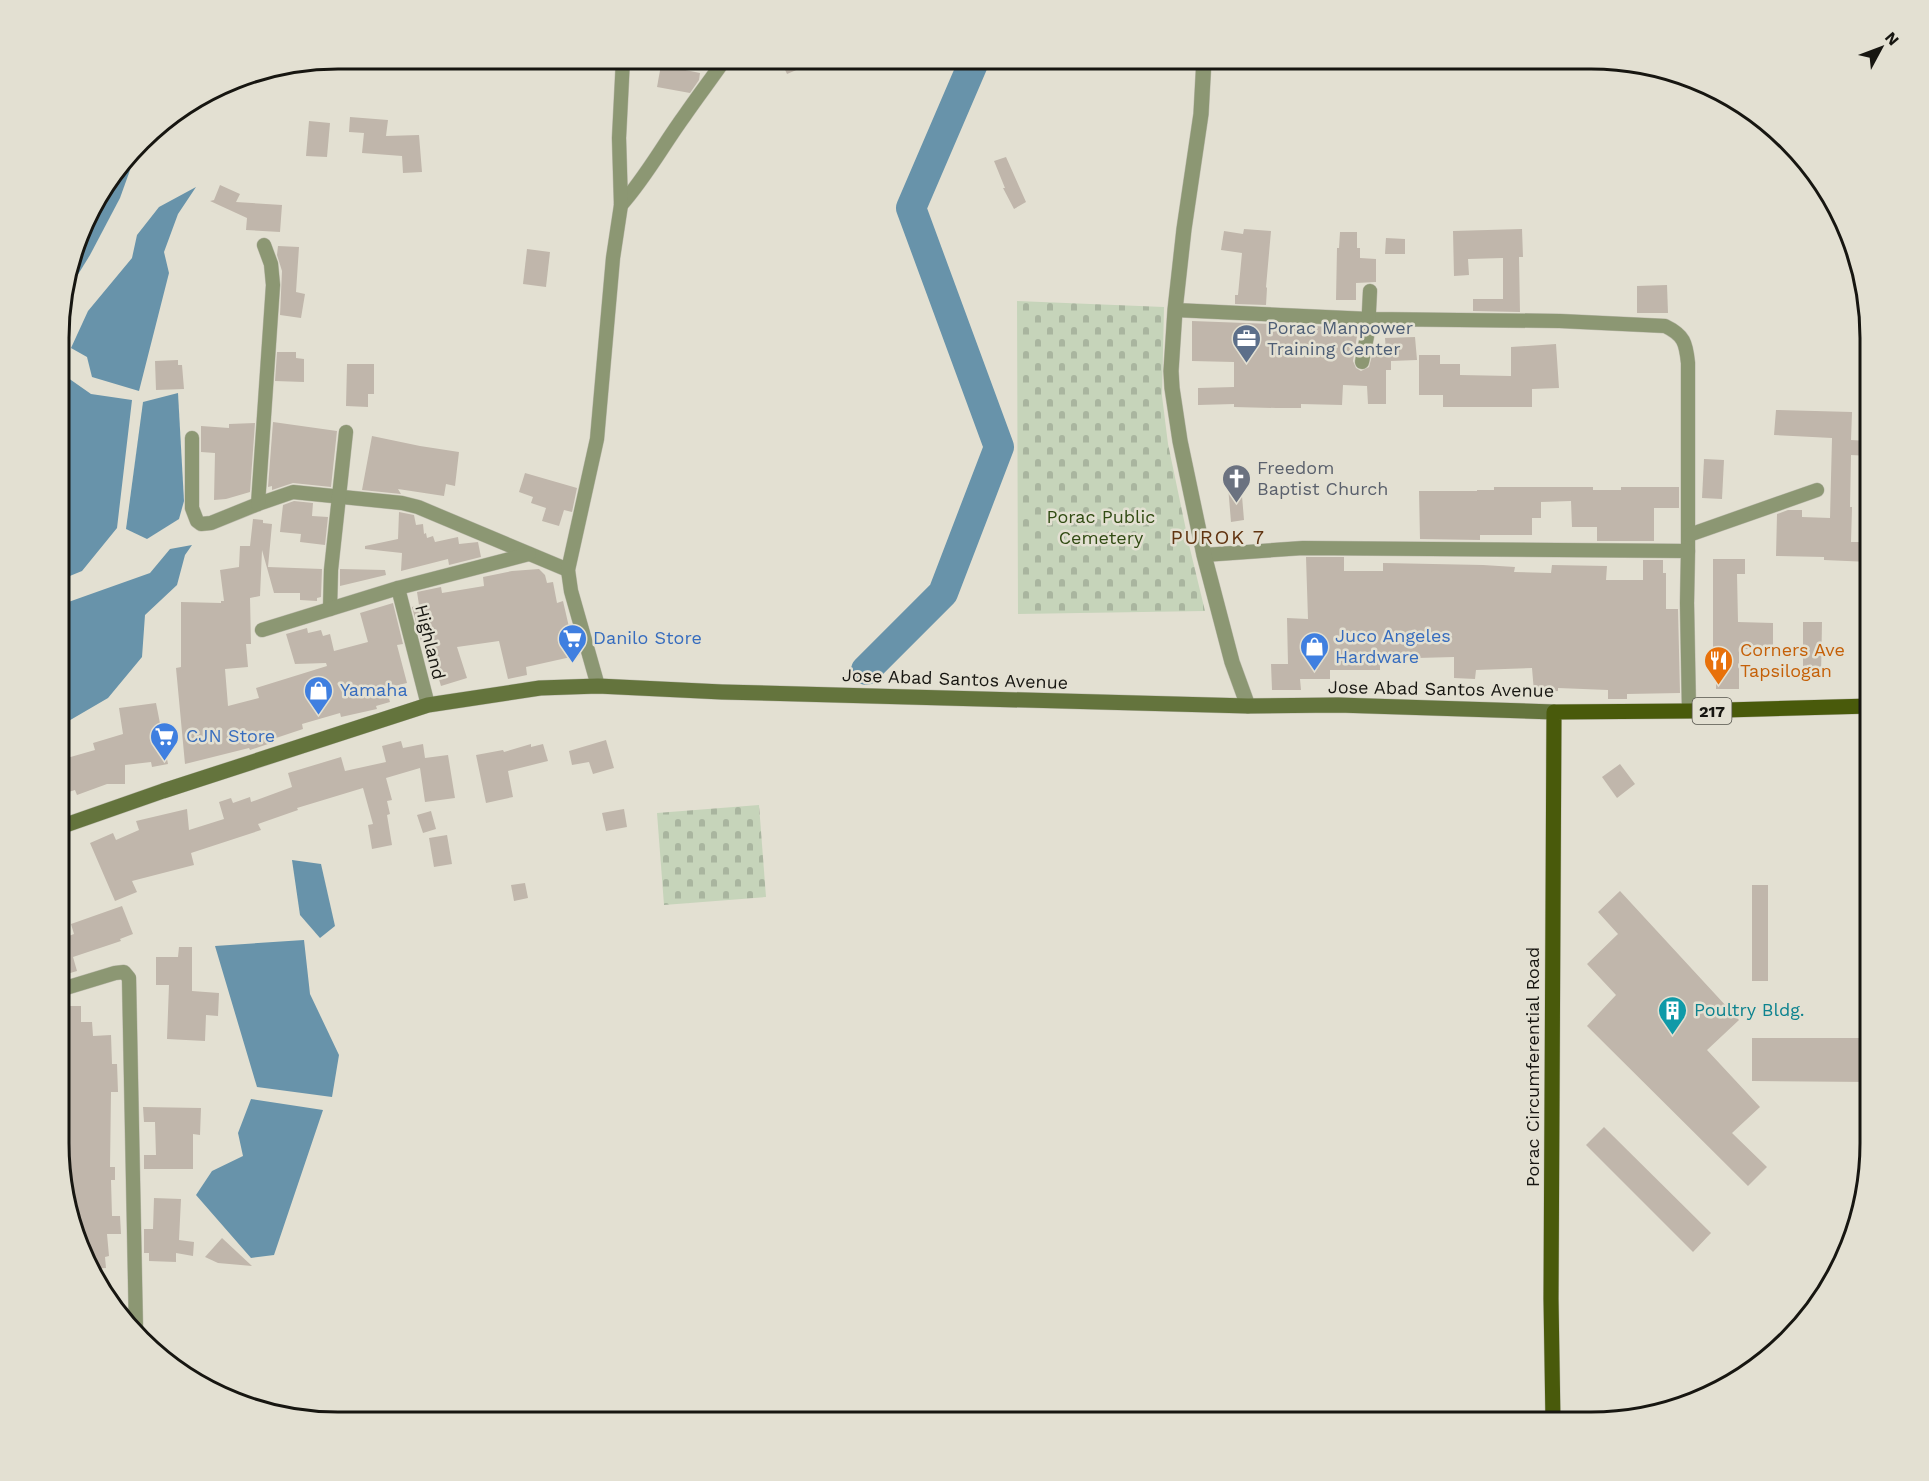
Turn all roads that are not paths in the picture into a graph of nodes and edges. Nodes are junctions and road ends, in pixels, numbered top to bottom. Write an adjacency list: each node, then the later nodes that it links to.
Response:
1 (622, 69): 4 (street)
2 (718, 69): 4 (street)
3 (1203, 69): 7 (street)
4 (621, 205): 19 (street)
5 (264, 245): 14 (street)
6 (1370, 291): 8 (street)
7 (1174, 310): 8 (street); 18 (street)
8 (1369, 319): 9 (street); 15 (street)
9 (1362, 362)
10 (346, 432): 13 (street)
11 (192, 438): 14 (street)
12 (1817, 490): 15 (street)
13 (340, 498): 14 (street); 17 (street); 21 (street)
14 (258, 504)
15 (1689, 535): 16 (street)
16 (1688, 551): 18 (street); 27 (street)
17 (529, 554): 19 (street); 20 (street)
18 (1204, 555): 25 (street)
19 (568, 570): 23 (street)
20 (398, 588): 21 (street); 24 (street, Highland)
21 (330, 609): 22 (street)
22 (262, 630)
23 (598, 686): 24 (main road, Jose Abad Santos Avenue / 217); 25 (main road, Jose Abad Santos Avenue / 217)
24 (428, 705): 29 (main road, Jose Abad Santos Avenue / 217)
25 (1248, 706): 28 (main road, Jose Abad Santos Avenue / 217)
26 (1860, 706): 27 (main road, Jose Abad Santos Avenue / 217)
27 (1689, 711): 28 (main road, Jose Abad Santos Avenue / 217)
28 (1554, 712): 32 (main road, Porac Circumferential Road)
29 (69, 824)
30 (69, 987): 31 (street)
31 (135, 1319)
32 (1553, 1412)

